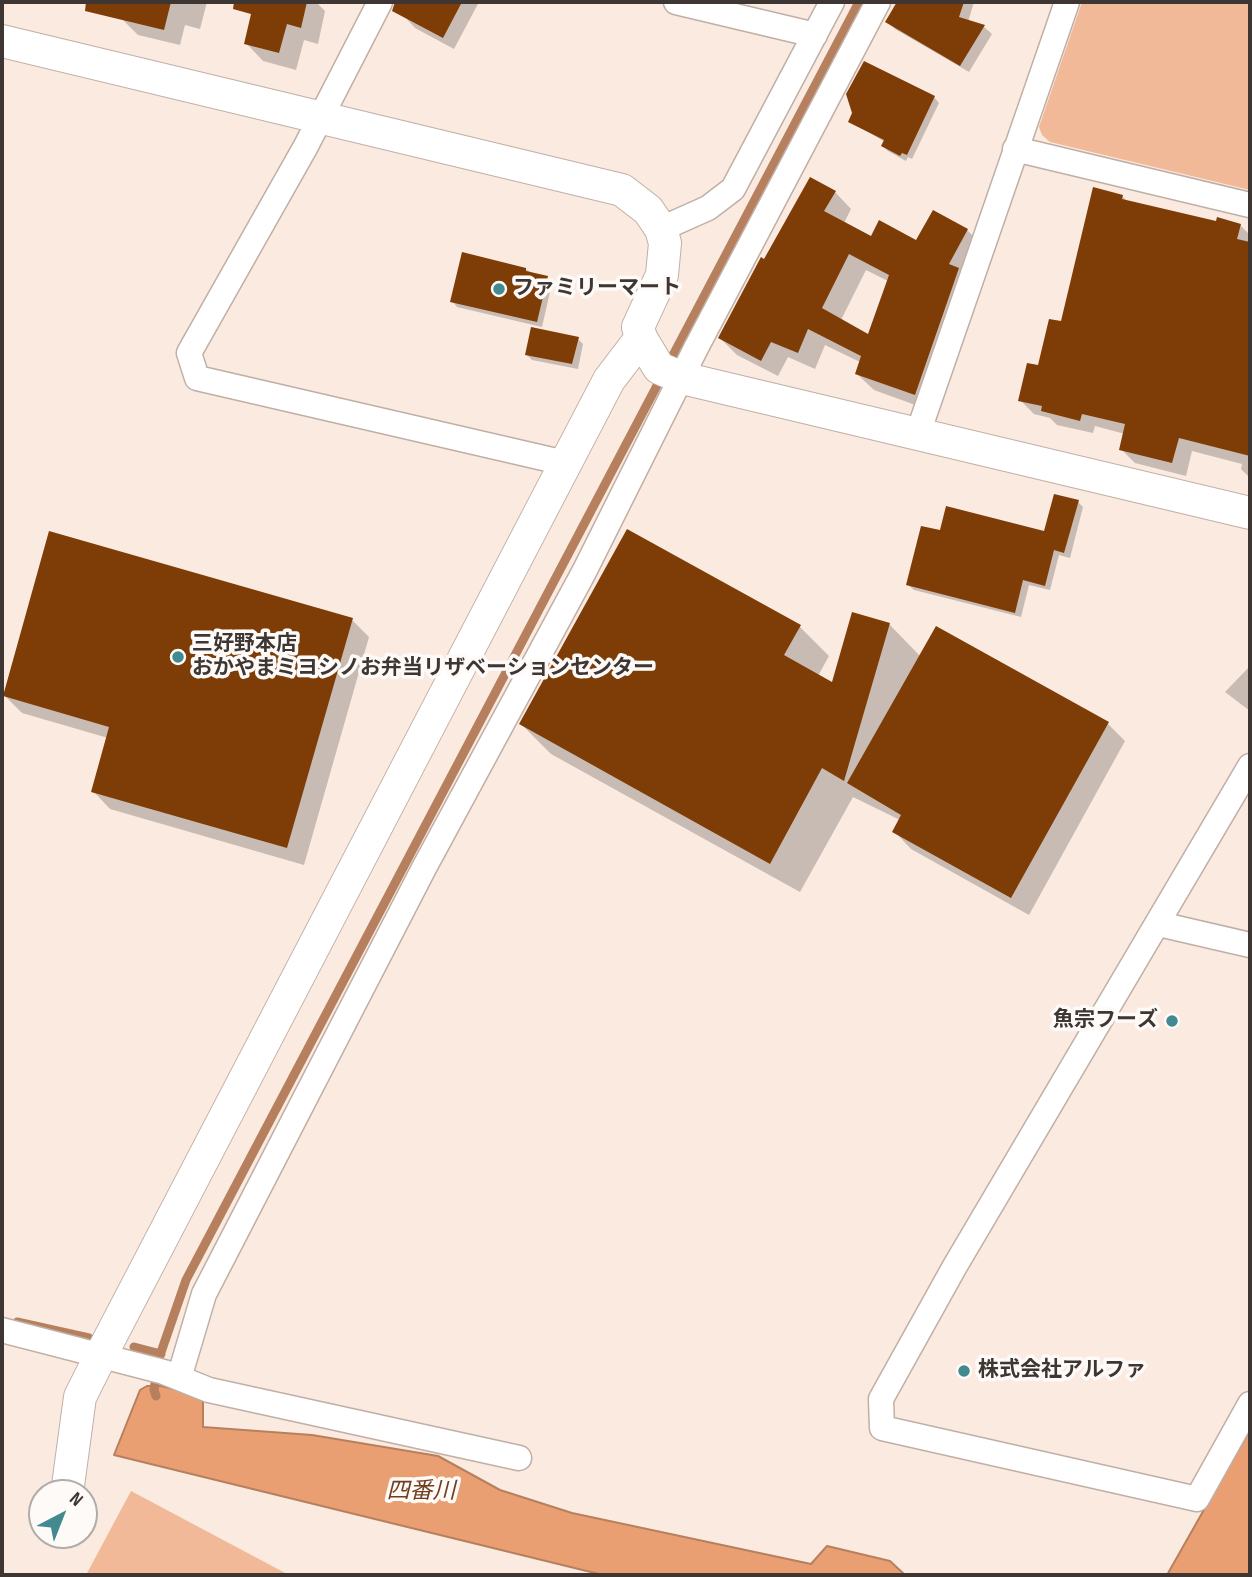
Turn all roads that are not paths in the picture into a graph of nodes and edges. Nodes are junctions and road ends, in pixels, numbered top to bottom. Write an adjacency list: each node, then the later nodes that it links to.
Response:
1 (380, 2): 8 (street)
2 (676, 2): 6 (street)
3 (832, 2): 6 (street)
4 (878, 2): 13 (street)
5 (1067, 2): 9 (street)
6 (815, 35): 11 (street)
7 (2, 41): 8 (street)
8 (320, 117): 11 (street); 15 (street)
9 (1015, 149): 10 (street); 14 (street)
10 (1250, 205)
11 (661, 229): 12 (street)
12 (640, 338): 13 (street); 15 (street)
13 (672, 374): 14 (street); 22 (street)
14 (918, 433): 16 (street)
15 (565, 463): 21 (street)
16 (1250, 513)
17 (1250, 766): 18 (street)
18 (1159, 924): 19 (street); 23 (street)
19 (1250, 944)
20 (2, 1330): 21 (street)
21 (101, 1355): 22 (street); 25 (street)
22 (164, 1373): 24 (street)
23 (1250, 1404)
24 (519, 1458)
25 (69, 1479)

